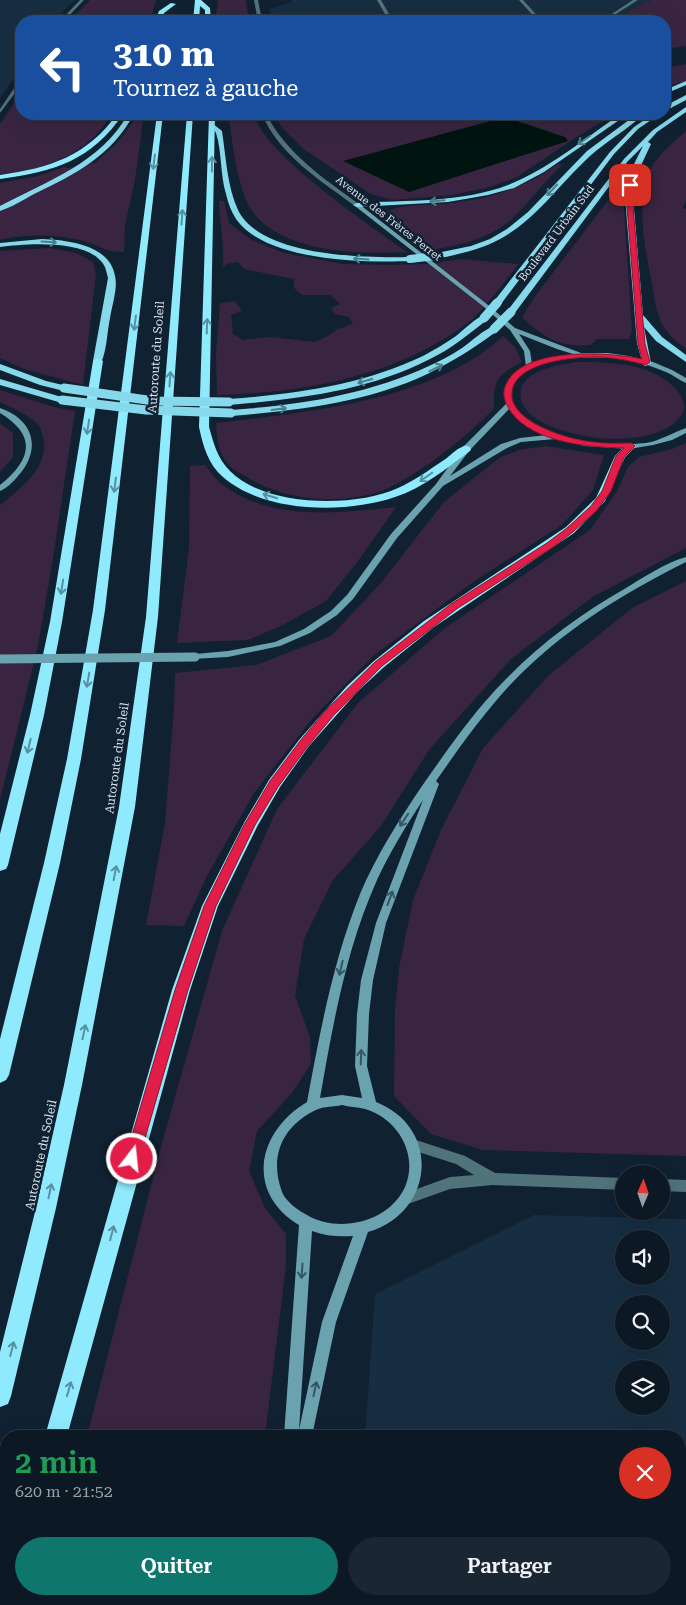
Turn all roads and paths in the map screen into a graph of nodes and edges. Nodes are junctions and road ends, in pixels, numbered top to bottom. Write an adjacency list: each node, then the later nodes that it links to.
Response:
1 (82, 0): 9 (street)
2 (256, 0): 13 (street)
3 (379, 0): 14 (street)
4 (521, 0): 15 (street)
5 (636, 0): 16 (street)
6 (198, 1): 11 (highway); 12 (highway)
7 (173, 2): 8 (highway); 10 (highway)
8 (172, 13)
9 (68, 15)
10 (160, 15)
11 (197, 15)
12 (208, 15)
13 (259, 15)
14 (388, 15)
15 (535, 15)
16 (612, 15)
17 (686, 84): 18 (highway)
18 (671, 90)
19 (686, 90): 21 (highway)
20 (15, 91): 25 (street)
21 (671, 97)
22 (686, 97): 23 (highway)
23 (671, 105)
24 (686, 110): 35 (highway, Boulevard Urbain Sud)
25 (0, 112)
26 (115, 120): 36 (highway)
27 (128, 120): 38 (highway)
28 (159, 120): 62 (highway, Autoroute du Soleil, one-way to 62)
29 (190, 120): 73 (highway, Autoroute du Soleil, one-way to 29)
30 (212, 120): 33 (highway, one-way to 30, bridge); 55 (highway, one-way to 30)
31 (267, 120): 37 (street, Avenue des Frères Perret)
32 (616, 120): 37 (highway, one-way to 37)
33 (632, 120)
34 (647, 120): 46 (highway, one-way to 46, bridge)
35 (655, 131): 40 (highway); 49 (highway, Boulevard Urbain Sud, one-way to 35, bridge)
36 (0, 177)
37 (357, 205): 41 (main road, Avenue des Frères Perret)
38 (0, 209)
39 (0, 245): 44 (highway, one-way to 44)
40 (639, 316): 43 (highway); 45 (highway)
41 (512, 329): 42 (main road); 47 (main road)
42 (586, 355): 45 (main road); 47 (main road)
43 (686, 359)
44 (98, 361): 61 (highway, one-way to 61)
45 (646, 362): 48 (main road)
46 (0, 367)
47 (530, 367): 50 (main road)
48 (686, 381)
49 (0, 382)
50 (510, 404): 53 (main road); 55 (main road)
51 (0, 410): 57 (main road)
52 (686, 430): 54 (main road)
53 (557, 437): 54 (main road); 56 (main road)
54 (631, 446): 74 (highway, one-way to 54)
55 (466, 449): 56 (main road)
56 (439, 486): 59 (main road, bridge)
57 (0, 489)
58 (686, 559): 60 (main road)
59 (0, 659)
60 (442, 765): 63 (main road, one-way to 60); 64 (main road, one-way to 64)
61 (0, 865)
62 (0, 1075)
63 (370, 1104): 64 (main road); 65 (main road)
64 (314, 1105): 71 (main road)
65 (413, 1145): 66 (street); 70 (main road)
66 (492, 1179): 67 (street); 70 (street)
67 (615, 1184)
68 (670, 1185): 69 (street)
69 (686, 1186)
70 (408, 1198): 72 (main road)
71 (306, 1223): 72 (main road); 75 (main road, one-way to 75)
72 (362, 1230): 76 (main road, one-way to 72)
73 (0, 1396)
74 (58, 1430)
75 (292, 1430)
76 (306, 1430)

